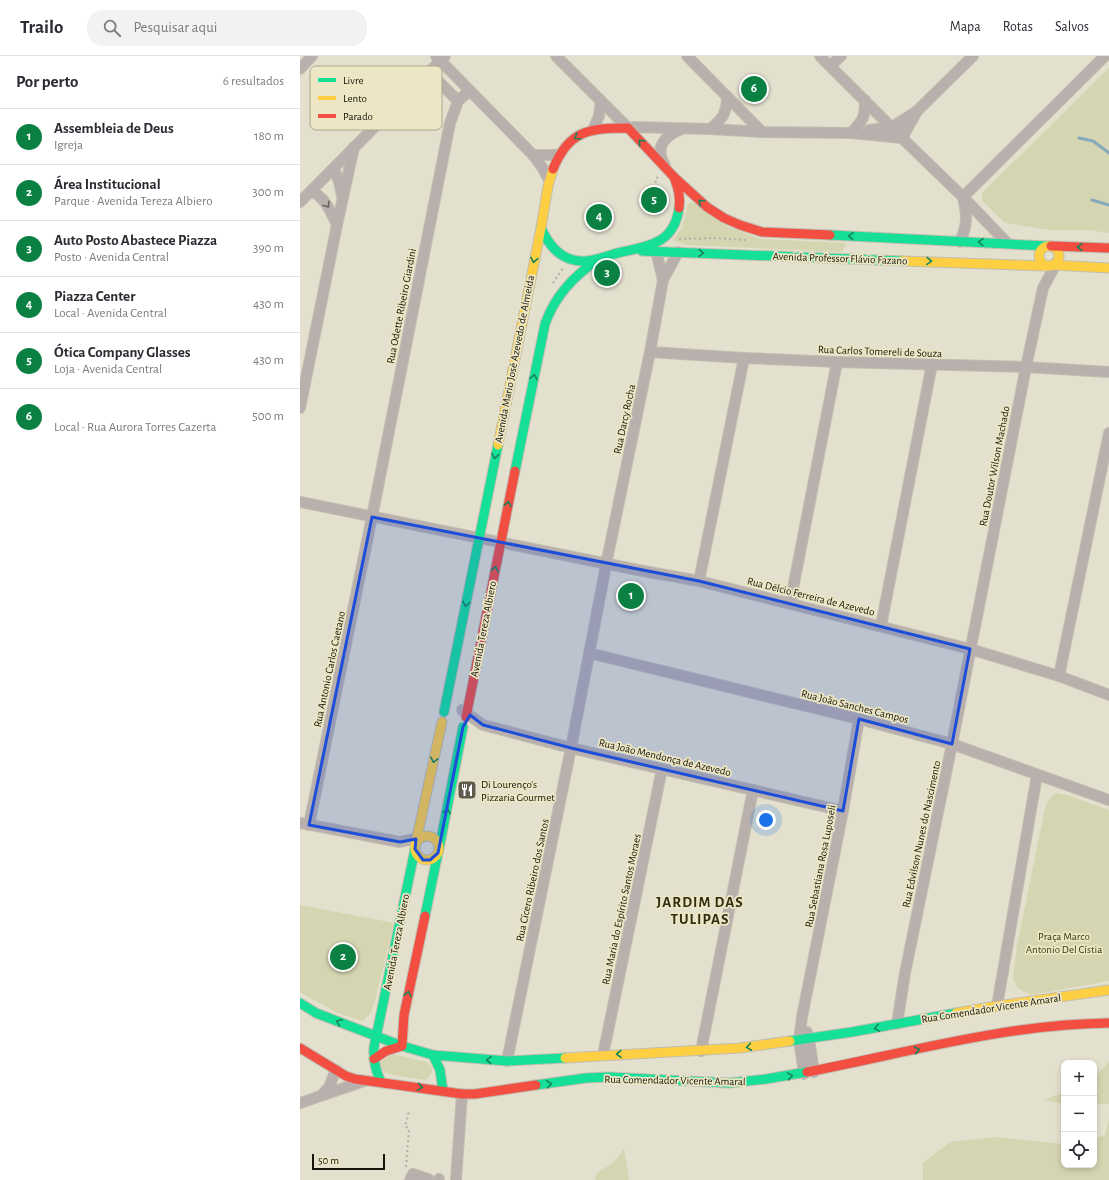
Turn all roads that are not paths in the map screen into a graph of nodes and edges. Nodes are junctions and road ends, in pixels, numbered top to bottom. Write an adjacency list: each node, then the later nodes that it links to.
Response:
1 (312, 56): 11 (street)
2 (556, 56): 16 (street)
3 (687, 56): 14 (street)
4 (820, 56): 10 (street)
5 (841, 56): 10 (street)
6 (973, 56): 18 (street)
7 (1104, 56): 35 (street)
8 (440, 58): 9 (street); 13 (street)
9 (433, 66)
10 (830, 66): 15 (street)
11 (300, 69)
12 (442, 86): 17 (street)
13 (469, 91): 17 (street, Rua Odette Ribeiro Giardini); 29 (street)
14 (727, 96): 22 (street); 25 (street)
15 (865, 100): 21 (street); 26 (street)
16 (601, 101): 19 (street); 24 (street)
17 (458, 102): 62 (street, Rua Odette Ribeiro Giardini)
18 (917, 111): 21 (street); 27 (street)
19 (628, 128): 20 (street); 24 (street); 32 (street, one-way to 19)
20 (684, 128): 22 (street); 32 (street)
21 (892, 128): 26 (street); 27 (street)
22 (710, 129): 25 (street)
23 (371, 130): 28 (street)
24 (593, 130): 30 (street, one-way to 30)
25 (762, 132): 26 (street)
26 (851, 133): 27 (street)
27 (902, 138): 35 (street)
28 (354, 147): 31 (street); 37 (street)
29 (533, 155): 30 (street); 33 (street)
30 (559, 155): 33 (street)
31 (333, 169): 34 (street); 37 (street)
32 (674, 177): 40 (street, Avenida Professor Flávio Fazano, one-way to 32); 44 (street)
33 (549, 180): 39 (street, Avenida Mario José Azevedo de Almeida)
34 (311, 191): 36 (street); 38 (street, one-way to 38)
35 (963, 197): 40 (street); 41 (street)
36 (300, 202)
37 (343, 202): 38 (street)
38 (337, 225): 59 (street)
39 (541, 228): 47 (street); 63 (street, Avenida Mario José Azevedo de Almeida, one-way to 63)
40 (960, 242): 41 (street, Avenida Professor Flávio Fazano, one-way to 40); 48 (street)
41 (1007, 243): 42 (street, Avenida Professor Flávio Fazano)
42 (1049, 246): 43 (street, Avenida Professor Flávio Fazano, one-way to 42); 49 (street); 49 (street)
43 (1109, 248)
44 (634, 251): 45 (street, Avenida Professor Flávio Fazano); 47 (street)
45 (656, 251): 46 (street, Avenida Professor Flávio Fazano); 51 (street, Rua Darcy Rocha)
46 (678, 252): 48 (street, Avenida Professor Flávio Fazano, one-way to 48); 51 (street, Rua Darcy Rocha)
47 (597, 260): 64 (street, Avenida Mario José Azevedo de Almeida, one-way to 47)
48 (970, 263): 49 (street, Avenida Professor Flávio Fazano)
49 (1049, 264): 50 (street, Avenida Professor Flávio Fazano); 52 (street, Rua Doutor Wilson Machado); 52 (street, Rua Doutor Wilson Machado)
50 (1109, 268)
51 (663, 280): 53 (street, Rua Darcy Rocha)
52 (1043, 288): 57 (street, Rua Doutor Wilson Machado)
53 (650, 352): 54 (street, Rua Carlos Tomereli de Souza); 65 (street, Rua Darcy Rocha)
54 (744, 358): 55 (street, Rua Carlos Tomereli de Souza); 66 (street)
55 (837, 362): 56 (street, Rua Carlos Tomereli de Souza); 67 (street)
56 (932, 364): 57 (street, Rua Carlos Tomereli de Souza); 68 (street)
57 (1026, 367): 58 (street, Rua Carlos Tomereli de Souza); 69 (street, Rua Doutor Wilson Machado)
58 (1109, 372)
59 (300, 408)
60 (1109, 433): 71 (street)
61 (300, 502): 62 (street, Rua Délcio Ferreira de Azevedo)
62 (372, 517): 63 (street, Rua Délcio Ferreira de Azevedo); 86 (street, Rua Antonio Carlos Caetano)
63 (479, 538): 64 (street, Rua Délcio Ferreira de Azevedo); 73 (street, Avenida Tereza Albiero, one-way to 73)
64 (501, 542): 65 (street, Rua Délcio Ferreira de Azevedo); 74 (street, Avenida Tereza Albiero, one-way to 64)
65 (607, 563): 66 (street, Rua Délcio Ferreira de Azevedo); 70 (street, Rua Cícero Ribeiro dos Santos)
66 (699, 581): 67 (street, Rua Délcio Ferreira de Azevedo)
67 (790, 604): 68 (street, Rua Délcio Ferreira de Azevedo)
68 (881, 626): 69 (street, Rua Délcio Ferreira de Azevedo)
69 (970, 649): 71 (street, Rua Délcio Ferreira de Azevedo); 79 (street, Rua Edvilson Nunes do Nascimento)
70 (589, 653): 75 (street, Rua João Sanches Campos); 80 (street, Rua Cícero Ribeiro dos Santos)
71 (1059, 676): 72 (street, Rua Délcio Ferreira de Azevedo)
72 (1109, 695)
73 (444, 712): 74 (street); 76 (street)
74 (465, 713): 77 (street, Rua João Mendonça de Azevedo); 78 (street)
75 (859, 719): 79 (street, Rua João Sanches Campos); 85 (street, Rua Sebastiana Rosa Luposeli)
76 (442, 722): 78 (street); 87 (street, Avenida Tereza Albiero, one-way to 87)
77 (483, 725): 78 (street, Rua João Mendonça de Azevedo); 80 (street, Rua João Mendonça de Azevedo)
78 (457, 730): 88 (street, Avenida Tereza Albiero, one-way to 78)
79 (952, 744): 82 (street, Rua João Sanches Campos); 96 (street, Rua Edvilson Nunes do Nascimento)
80 (571, 748): 81 (street, Rua João Mendonça de Azevedo); 107 (street, Rua Cícero Ribeiro dos Santos)
81 (662, 769): 83 (street, Rua João Mendonça de Azevedo); 105 (street, Rua Maria do Espírito Santos Moraes)
82 (1037, 775): 84 (street, Rua João Sanches Campos); 91 (street)
83 (753, 790): 85 (street, Rua João Mendonça de Azevedo); 103 (street)
84 (1109, 800)
85 (843, 811): 94 (street, Rua Sebastiana Rosa Luposeli)
86 (305, 824): 87 (street)
87 (417, 846): 88 (street); 88 (street); 92 (street, Avenida Tereza Albiero)
88 (439, 851): 93 (street, Avenida Tereza Albiero, one-way to 88)
89 (1109, 990): 91 (street, Rua Comendador Vicente Amaral)
90 (300, 1003): 97 (street, Rua Comendador Vicente Amaral, one-way to 90)
91 (997, 1006): 96 (street, Rua Comendador Vicente Amaral)
92 (382, 1014): 93 (street); 97 (street); 98 (street, Avenida Tereza Albiero)
93 (404, 1015): 101 (street, Avenida Tereza Albiero)
94 (802, 1017): 99 (street, Rua Sebastiana Rosa Luposeli); 100 (street, Rua Sebastiana Rosa Luposeli)
95 (1109, 1023): 109 (street, Rua Comendador Vicente Amaral, one-way to 95)
96 (897, 1024): 99 (street, Rua Comendador Vicente Amaral, one-way to 99)
97 (360, 1030): 98 (street, Rua Comendador Vicente Amaral)
98 (375, 1036): 101 (street, Rua Comendador Vicente Amaral); 106 (street)
99 (804, 1039): 100 (street, Rua Comendador Vicente Amaral); 109 (street, Rua Sebastiana Rosa Luposeli)
100 (787, 1042): 103 (street, Rua Comendador Vicente Amaral, one-way to 103)
101 (402, 1046): 104 (street, Rua Comendador Vicente Amaral); 106 (street)
102 (300, 1048): 108 (street, Rua Comendador Vicente Amaral)
103 (701, 1051): 105 (street, Rua Comendador Vicente Amaral, one-way to 105)
104 (433, 1055): 107 (street, Rua Comendador Vicente Amaral, one-way to 104); 112 (street)
105 (603, 1055): 107 (street, Rua Comendador Vicente Amaral)
106 (374, 1059): 111 (street)
107 (507, 1061)
108 (336, 1070): 110 (street, Rua Comendador Vicente Amaral); 114 (street)
109 (809, 1073): 113 (street, Rua Comendador Vicente Amaral, one-way to 109)
110 (365, 1081): 111 (street, Rua Comendador Vicente Amaral); 114 (street)
111 (381, 1082): 112 (street, Rua Comendador Vicente Amaral, one-way to 112)
112 (443, 1091): 113 (street, Rua Comendador Vicente Amaral)
113 (462, 1094): 118 (street)
114 (320, 1096): 115 (street)
115 (300, 1103)
116 (409, 1175): 117 (street)
117 (433, 1179)
118 (456, 1180)

